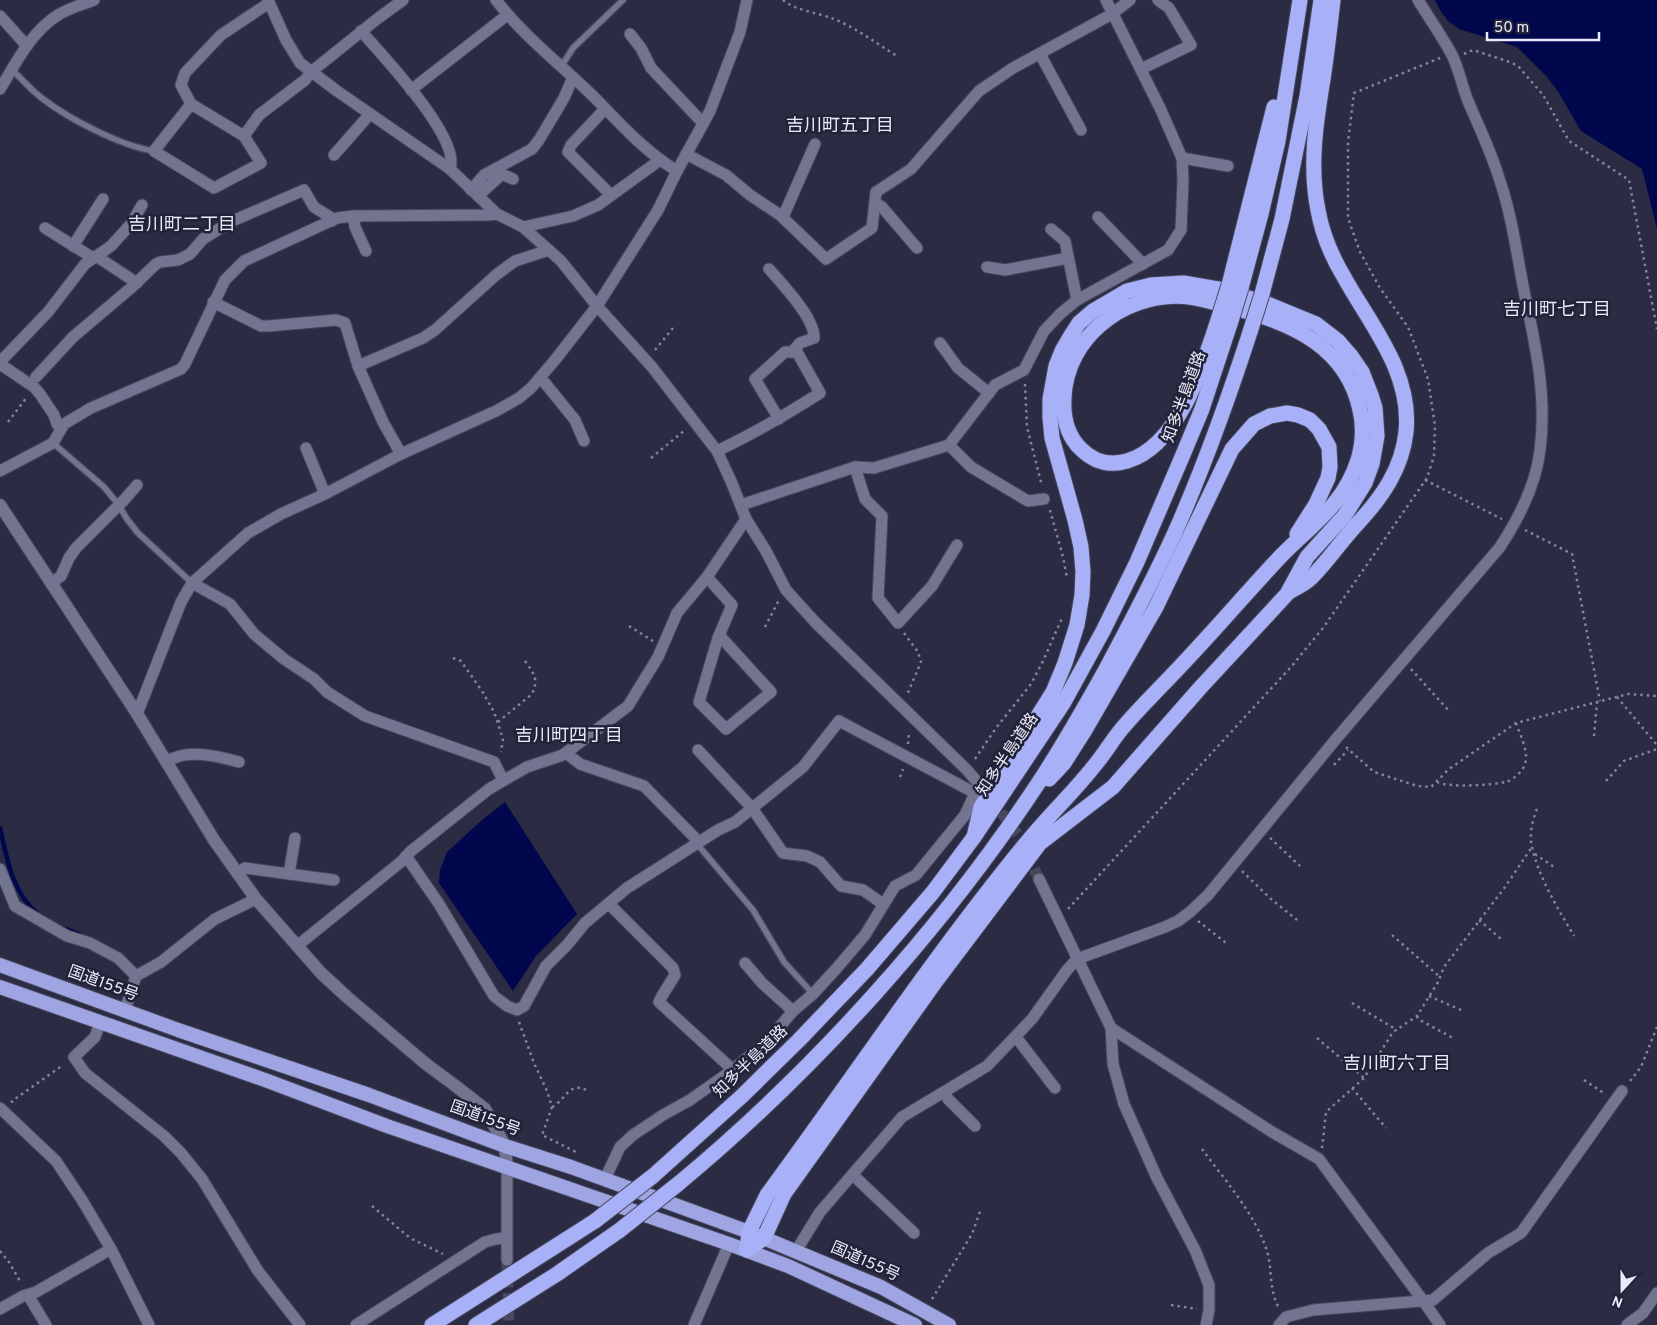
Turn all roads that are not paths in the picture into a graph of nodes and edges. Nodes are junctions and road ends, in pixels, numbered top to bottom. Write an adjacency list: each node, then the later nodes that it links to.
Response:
1 (94, 0): 19 (street)
2 (496, 0): 15 (street)
3 (623, 0): 21 (lane)
4 (747, 0): 31 (street)
5 (1106, 0): 14 (street)
6 (1130, 0): 14 (street)
7 (1158, 0): 22 (street)
8 (1300, 0): 71 (highway, 知多半島道路, bridge)
9 (1321, 0): 110 (highway, bridge)
10 (1333, 0): 101 (highway)
11 (1418, 0): 125 (street)
12 (268, 2): 24 (street); 28 (street)
13 (394, 2): 17 (street)
14 (1112, 14): 20 (street); 22 (street)
15 (507, 15): 21 (street); 27 (street)
16 (0, 16): 19 (street)
17 (361, 31): 24 (street); 27 (street)
18 (630, 34): 31 (street)
19 (27, 46): 23 (street)
20 (1040, 54): 32 (street); 48 (street)
21 (561, 67): 25 (street)
22 (1141, 69): 38 (street)
23 (12, 70): 26 (street); 35 (lane)
24 (311, 72): 30 (street); 33 (street)
25 (573, 77): 29 (street); 45 (street)
26 (0, 89)
27 (411, 90): 41 (street)
28 (191, 104): 33 (street); 35 (street)
29 (605, 109): 39 (street); 46 (street)
30 (370, 114): 37 (street); 41 (street)
31 (704, 122): 36 (street)
32 (1081, 130)
33 (244, 136): 35 (street)
34 (815, 144): 51 (street)
35 (154, 151)
36 (686, 154): 42 (street); 51 (street)
37 (334, 155)
38 (1182, 158): 40 (street); 64 (street)
39 (660, 160): 42 (street); 46 (street)
40 (1228, 166)
41 (450, 170): 45 (street)
42 (677, 171): 70 (street)
43 (513, 179): 45 (street)
44 (790, 182): 51 (street)
45 (474, 193): 50 (street)
46 (611, 195): 56 (street)
47 (103, 199): 58 (street)
48 (875, 203): 51 (street); 59 (street)
49 (142, 205): 62 (street)
50 (497, 214): 52 (street); 56 (street)
51 (780, 215)
52 (353, 216): 54 (street); 61 (street)
53 (1098, 218): 64 (street)
54 (332, 221): 67 (street); 69 (street)
55 (45, 228): 58 (street)
56 (523, 228): 60 (street)
57 (1051, 228): 63 (street)
58 (73, 246): 62 (street)
59 (917, 248)
60 (549, 250): 70 (street); 75 (street)
61 (366, 251)
62 (94, 257): 67 (street); 74 (street)
63 (1068, 258): 65 (street); 68 (street)
64 (1143, 264): 68 (street)
65 (987, 267)
66 (769, 269): 73 (street)
67 (136, 283): 77 (street)
68 (1077, 300): 78 (street)
69 (213, 302): 75 (street); 80 (street)
70 (597, 306): 76 (street); 85 (street)
71 (1225, 320): 97 (highway); 113 (highway, 知多半島道路)
72 (940, 343): 78 (street)
73 (792, 352): 79 (street); 79 (street)
74 (0, 363): 77 (street)
75 (358, 366): 86 (street)
76 (539, 379): 81 (street); 86 (street)
77 (35, 382): 80 (street)
78 (989, 393): 83 (street)
79 (779, 419): 85 (street)
80 (61, 429): 82 (street)
81 (584, 442)
82 (53, 443): 88 (street); 92 (lane)
83 (948, 445): 87 (street); 91 (street)
84 (306, 448): 90 (street)
85 (717, 451): 93 (street)
86 (401, 454): 90 (street)
87 (855, 467): 93 (street); 96 (street)
88 (0, 471)
89 (137, 485): 92 (street)
90 (325, 494): 100 (street)
91 (1044, 499)
92 (118, 504): 99 (street); 100 (lane)
93 (741, 505): 95 (street)
94 (0, 506): 99 (street)
95 (746, 519): 98 (street); 109 (street)
96 (957, 545)
97 (1284, 554): 110 (highway); 146 (highway)
98 (707, 578): 102 (street); 105 (street)
99 (51, 583): 103 (street)
100 (192, 583): 103 (street); 108 (street)
101 (1286, 594): 113 (highway); 149 (highway)
102 (719, 635): 102 (street)
103 (136, 712): 106 (street)
104 (698, 750): 111 (street)
105 (566, 753): 108 (street); 114 (street)
106 (166, 762): 107 (street); 117 (street)
107 (239, 762)
108 (503, 780): 115 (street)
109 (974, 793): 111 (street); 123 (street)
110 (1024, 805): 165 (highway, bridge)
111 (752, 808): 114 (street); 123 (street)
112 (295, 838): 118 (street)
113 (974, 838): 164 (highway, 知多半島道路, bridge)
114 (698, 843): 122 (street); 130 (lane)
115 (406, 856): 122 (street); 124 (street)
116 (0, 869): 128 (street)
117 (237, 873): 118 (street); 121 (street)
118 (289, 874): 120 (street)
119 (1039, 879): 125 (street)
120 (334, 880)
121 (256, 899): 124 (street); 128 (street)
122 (609, 904): 136 (street)
123 (883, 904): 130 (street)
124 (297, 946): 142 (street)
125 (1077, 959): 134 (street); 135 (street)
126 (745, 962): 132 (street)
127 (0, 965): 131 (highway, 国道155号)
128 (136, 976): 131 (street)
129 (0, 987): 133 (highway)
130 (813, 994): 132 (street)
131 (125, 1010): 142 (highway, 国道155号)
132 (793, 1011): 136 (street)
133 (100, 1023): 143 (highway); 162 (street)
134 (1111, 1028): 157 (street); 169 (street)
135 (1016, 1037): 137 (street); 138 (street)
136 (732, 1069): 145 (street)
137 (1055, 1088)
138 (944, 1093): 141 (street); 144 (street)
139 (1619, 1095): 157 (street)
140 (0, 1108): 151 (street)
141 (975, 1126)
142 (505, 1146): 143 (street); 145 (highway, 国道155号)
143 (507, 1167): 148 (street); 150 (highway)
144 (853, 1175): 147 (street); 153 (street)
145 (605, 1180): 146 (highway, 国道155号)
146 (749, 1232): 149 (highway, 国道155号); 152 (highway)
147 (914, 1233)
148 (506, 1238): 154 (street); 163 (street)
149 (764, 1238): 152 (highway); 153 (highway, 国道155号)
150 (729, 1244): 152 (highway); 166 (street)
151 (111, 1249): 156 (street); 161 (street)
152 (747, 1250): 167 (highway)
153 (796, 1251): 168 (highway, 国道155号)
154 (507, 1260)
155 (1657, 1293): 171 (street)
156 (28, 1295): 158 (street); 160 (street)
157 (1424, 1302): 159 (street); 170 (street)
158 (0, 1309)
159 (1283, 1321)
160 (46, 1325)
161 (149, 1325)
162 (300, 1325)
163 (356, 1325)
164 (432, 1325)
165 (476, 1325)
166 (694, 1325)
167 (915, 1325)
168 (950, 1325)
169 (1206, 1325)
170 (1440, 1325)
171 (1627, 1325)

